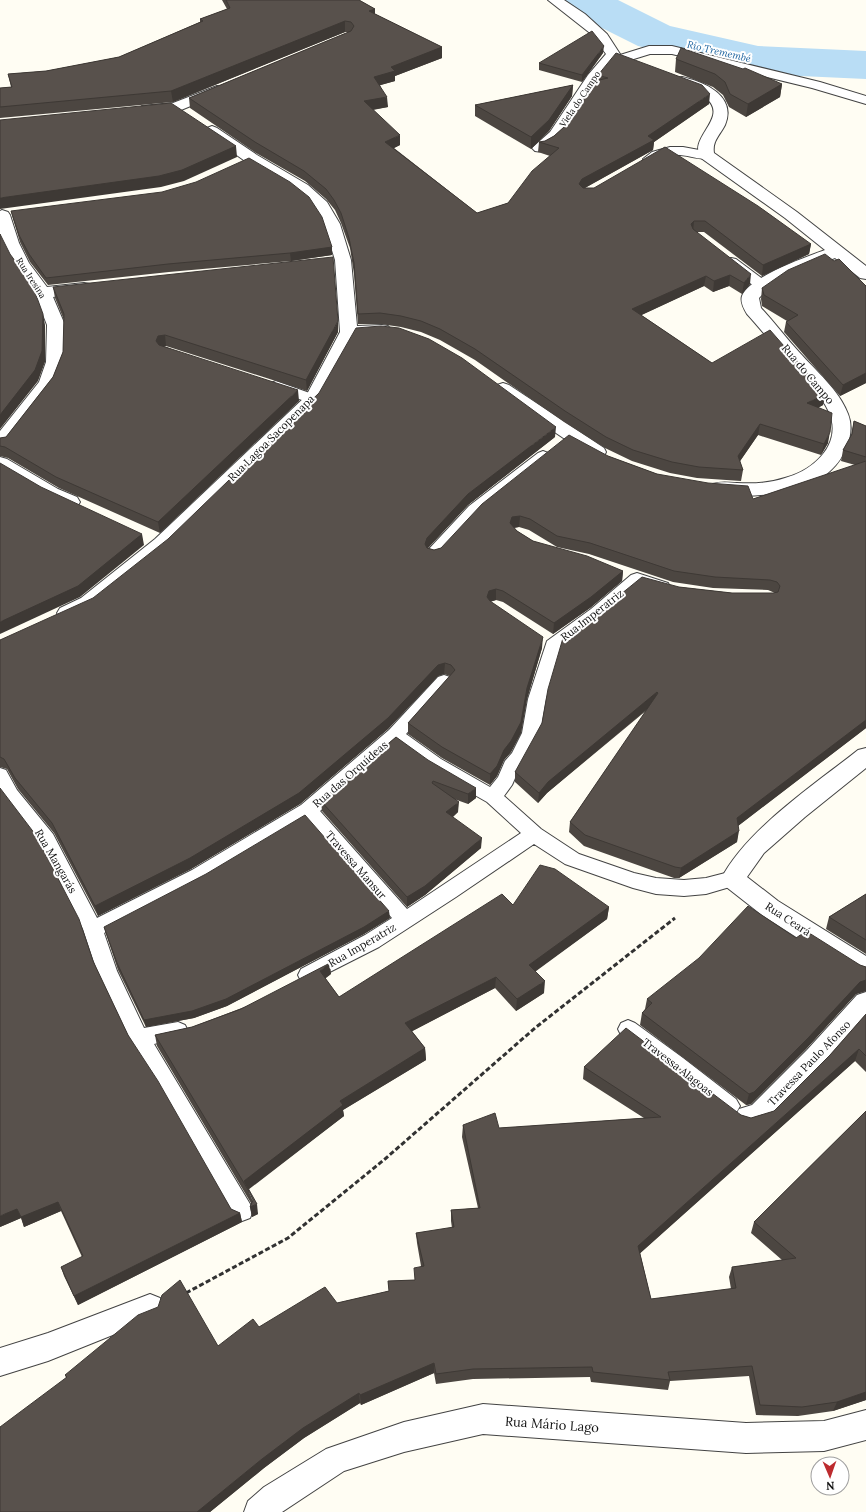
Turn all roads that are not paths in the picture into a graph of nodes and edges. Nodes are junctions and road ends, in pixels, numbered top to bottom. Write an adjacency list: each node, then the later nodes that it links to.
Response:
1 (555, 0): 2 (street)
2 (619, 56): 3 (street); 6 (lane); 9 (street, Viela do Campo)
3 (645, 66)
4 (666, 74): 10 (street)
5 (233, 84): 8 (street)
6 (866, 100)
7 (136, 110): 8 (street)
8 (188, 115): 19 (street)
9 (540, 148)
10 (706, 155): 11 (lane); 13 (street)
11 (636, 167)
12 (6, 214): 18 (street, Rua Iresina)
13 (838, 251): 15 (street); 17 (street, Rua do Campo)
14 (723, 256): 17 (lane)
15 (866, 274)
16 (101, 286): 18 (street)
17 (763, 286): 28 (street, Rua do Campo)
18 (43, 293): 25 (street, Rua Iresina)
19 (349, 332): 20 (street); 23 (street, Rua Lagoa Sacopenapa)
20 (400, 333)
21 (487, 378): 24 (street)
22 (265, 383): 23 (lane)
23 (313, 399): 31 (street, Rua Lagoa Sacopenapa)
24 (570, 435): 26 (street); 32 (lane)
25 (0, 443)
26 (609, 458)
27 (0, 463): 29 (street)
28 (702, 486)
29 (86, 509)
30 (141, 534): 31 (street)
31 (162, 544): 34 (street, Rua Lagoa Sacopenapa)
32 (434, 554)
33 (678, 592): 39 (lane, Rua Imperatriz)
34 (49, 622)
35 (444, 681): 36 (lane)
36 (395, 735): 39 (lane, Rua das Orquídeas); 40 (lane, Rua das Orquídeas)
37 (866, 756): 42 (street)
38 (0, 776): 44 (lane, Rua Mangarás)
39 (493, 797): 41 (lane, Rua das Orquídeas)
40 (308, 810): 43 (lane, Travessa Mansur); 44 (lane, Rua das Orquídeas)
41 (534, 834): 42 (lane, Rua das Orquídeas); 43 (lane, Rua Imperatriz)
42 (733, 879): 45 (street, Rua Ceará)
43 (405, 920): 46 (lane, Rua Imperatriz)
44 (94, 929): 50 (lane)
45 (866, 969)
46 (289, 985)
47 (866, 1002): 51 (street, Travessa Paulo Afonso)
48 (194, 1028): 50 (lane)
49 (628, 1029): 51 (lane, Travessa Alagoas)
50 (139, 1038): 52 (lane)
51 (748, 1117)
52 (242, 1211)
53 (150, 1307): 54 (street)
54 (0, 1362)
55 (866, 1425): 56 (street, Rua Mário Lago)
56 (259, 1512)

